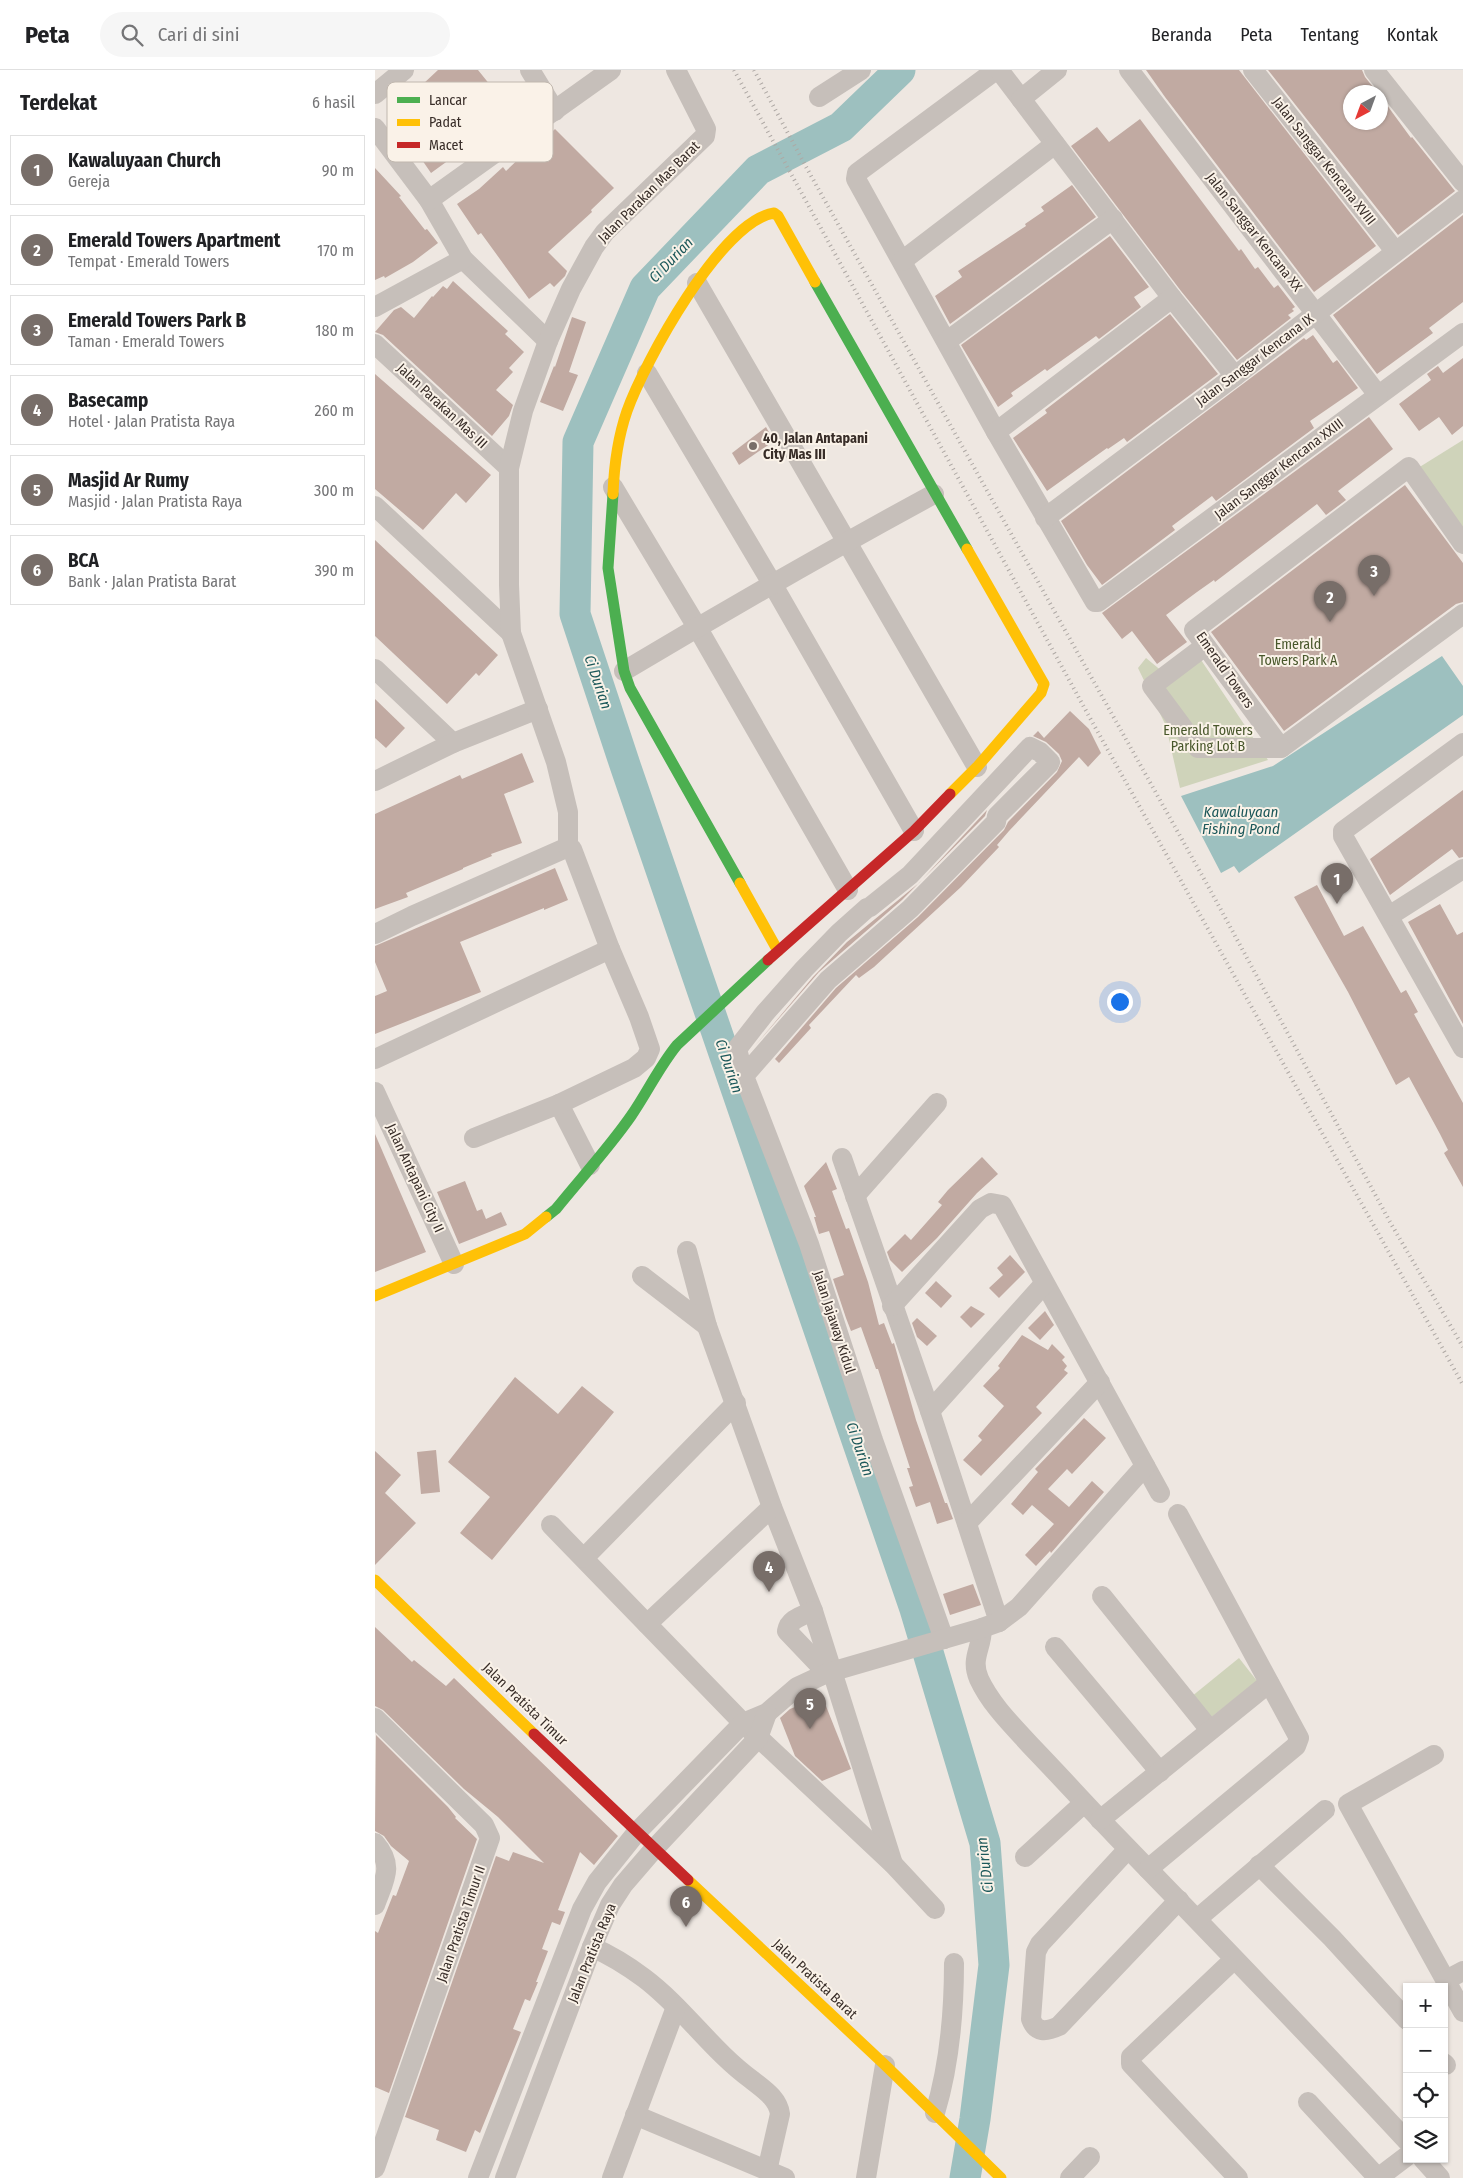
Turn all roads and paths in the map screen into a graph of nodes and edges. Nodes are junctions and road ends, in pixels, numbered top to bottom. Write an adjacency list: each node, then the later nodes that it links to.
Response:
1 (404, 70): 11 (street)
2 (530, 70): 12 (street)
3 (611, 70): 18 (street)
4 (676, 70): 37 (street, Jalan Parakan Mas Barat)
5 (998, 70): 16 (street); 30 (street)
6 (1057, 70): 16 (street)
7 (1129, 70): 34 (street, Jalan Sanggar Kencana XX)
8 (1253, 70): 28 (street, Jalan Sanggar Kencana XVIII)
9 (1374, 70): 24 (street)
10 (853, 72): 15 (street)
11 (390, 82)
12 (537, 82)
13 (387, 84): 14 (street)
14 (375, 94)
15 (819, 97)
16 (1021, 98): 21 (street)
17 (553, 108): 18 (street)
18 (555, 111)
19 (375, 128): 20 (street)
20 (387, 144)
21 (1055, 144): 27 (street); 30 (street)
22 (400, 162): 25 (street)
23 (483, 162): 25 (street)
24 (1463, 182)
25 (429, 200): 29 (street)
26 (1463, 200): 28 (street, Jalan Sanggar Kencana IX)
27 (1113, 219): 32 (street); 36 (street)
28 (1395, 251): 34 (street, Jalan Sanggar Kencana IX)
29 (463, 258): 33 (street); 37 (street)
30 (902, 261): 36 (street)
31 (697, 284): 39 (street); 45 (street); 48 (street)
32 (1172, 298): 40 (street); 42 (street)
33 (375, 307)
34 (1316, 313): 40 (street, Jalan Sanggar Kencana IX); 41 (street, Jalan Sanggar Kencana XX)
35 (1463, 333): 41 (street, Jalan Sanggar Kencana XXIII)
36 (947, 341): 42 (street)
37 (548, 342): 43 (street)
38 (375, 344): 43 (street, Jalan Parakan Mas III)
39 (647, 373): 44 (street); 50 (street)
40 (1235, 376): 47 (street, Jalan Sanggar Kencana IX)
41 (1378, 395): 47 (street, Jalan Sanggar Kencana XXIII)
42 (996, 432): 47 (street)
43 (509, 468): 53 (street)
44 (613, 487): 52 (street); 56 (street)
45 (934, 494): 48 (street); 61 (street)
46 (375, 506): 53 (street)
47 (1045, 518)
48 (847, 541): 50 (street); 61 (street)
49 (1463, 544): 54 (street, Emerald Towers)
50 (773, 585): 52 (street); 63 (street)
51 (1463, 614): 60 (street)
52 (697, 627): 56 (street); 66 (street)
53 (511, 633): 57 (street)
54 (1205, 646): 60 (street, Emerald Towers); 60 (street)
55 (375, 668): 58 (street)
56 (624, 672): 70 (street)
57 (538, 709): 58 (street); 64 (street)
58 (453, 743): 62 (street)
59 (1463, 743): 67 (street)
60 (1281, 748)
61 (977, 767): 63 (street)
62 (375, 781)
63 (914, 831): 66 (street)
64 (568, 847): 68 (street); 69 (street)
65 (1463, 869): 67 (street)
66 (848, 890): 70 (street)
67 (1389, 916): 71 (street)
68 (375, 934)
69 (610, 949): 72 (street); 76 (street)
70 (777, 951): 79 (street)
71 (1463, 1048)
72 (375, 1059)
73 (744, 1076): 73 (street, Jalan Jajaway Kidul); 103 (street, Jalan Jajaway Kidul)
74 (375, 1092): 82 (street, Jalan Antapani City II)
75 (937, 1103): 80 (street)
76 (559, 1104): 77 (street); 79 (street)
77 (474, 1138)
78 (842, 1158): 80 (street)
79 (590, 1165): 82 (street)
80 (855, 1196): 86 (street)
81 (687, 1251): 87 (street)
82 (454, 1264): 85 (street)
83 (642, 1276): 87 (street)
84 (1045, 1284): 86 (street); 88 (street); 90 (street)
85 (375, 1296)
86 (892, 1306): 90 (street)
87 (707, 1326): 89 (street)
88 (1100, 1382): 91 (street); 95 (street)
89 (736, 1403): 93 (street); 97 (street)
90 (930, 1411): 95 (street)
91 (1145, 1466): 92 (street); 102 (street)
92 (1160, 1493)
93 (772, 1507): 100 (street); 101 (street)
94 (1177, 1514): 106 (street)
95 (967, 1523): 102 (street)
96 (551, 1525): 97 (street)
97 (584, 1558): 101 (street)
98 (375, 1580): 117 (street, Jalan Pratista Timur)
99 (1102, 1596): 110 (street)
100 (813, 1612): 105 (street); 105 (street)
101 (647, 1624): 109 (street)
102 (991, 1625): 103 (street); 114 (street)
103 (942, 1640): 105 (street)
104 (1055, 1647): 113 (street)
105 (829, 1672): 107 (street); 122 (street)
106 (1269, 1683): 110 (street); 124 (street)
107 (767, 1713): 109 (street); 111 (street, Jalan Pratista Raya)
108 (375, 1718): 142 (street, Jalan Pratista Timur II)
109 (743, 1723): 111 (street); 117 (street, Jalan Pratista Raya)
110 (1210, 1730): 113 (street)
111 (758, 1738): 119 (street, Jalan Pratista Raya); 122 (street)
112 (1435, 1755): 134 (street)
113 (1160, 1772): 116 (street)
114 (1084, 1804): 116 (street); 121 (street)
115 (1325, 1810): 123 (street)
116 (1100, 1820): 120 (street)
117 (637, 1832): 119 (street, Jalan Pratista Timur); 125 (street, Jalan Pratista Raya)
118 (375, 1843): 128 (street)
119 (654, 1848): 126 (street, Jalan Pratista Raya); 138 (street, Jalan Pratista Barat)
120 (1129, 1849): 124 (street); 127 (street)
121 (1025, 1857)
122 (893, 1864): 129 (street)
123 (1259, 1865): 130 (street); 137 (street)
124 (1148, 1869): 127 (street)
125 (605, 1871): 126 (street); 149 (street, Jalan Pratista Raya)
126 (623, 1885): 131 (street, Jalan Pratista Raya)
127 (1179, 1900): 130 (street)
128 (375, 1905)
129 (935, 1909)
130 (1197, 1919): 143 (street)
131 (592, 1947): 135 (street); 150 (street, Jalan Pratista Raya)
132 (955, 1963): 140 (street)
133 (1227, 1966): 155 (street)
134 (1455, 1976): 136 (street)
135 (676, 2007): 141 (street); 148 (street)
136 (1463, 2012)
137 (1403, 2016)
138 (885, 2065): 140 (street, Jalan Pratista Barat); 152 (street)
139 (1308, 2102): 156 (street)
140 (935, 2113): 153 (street, Jalan Pratista Barat)
141 (635, 2115): 148 (street); 151 (street)
142 (382, 2128): 147 (street, Jalan Pratista Timur II)
143 (1403, 2137)
144 (1090, 2157): 154 (street)
145 (1403, 2159): 156 (street)
146 (1427, 2163): 157 (street)
147 (375, 2168)
148 (776, 2174)
149 (478, 2178)
150 (505, 2178)
151 (611, 2178)
152 (866, 2178)
153 (1001, 2178)
154 (1069, 2178)
155 (1238, 2178)
156 (1378, 2178)
157 (1440, 2178)

